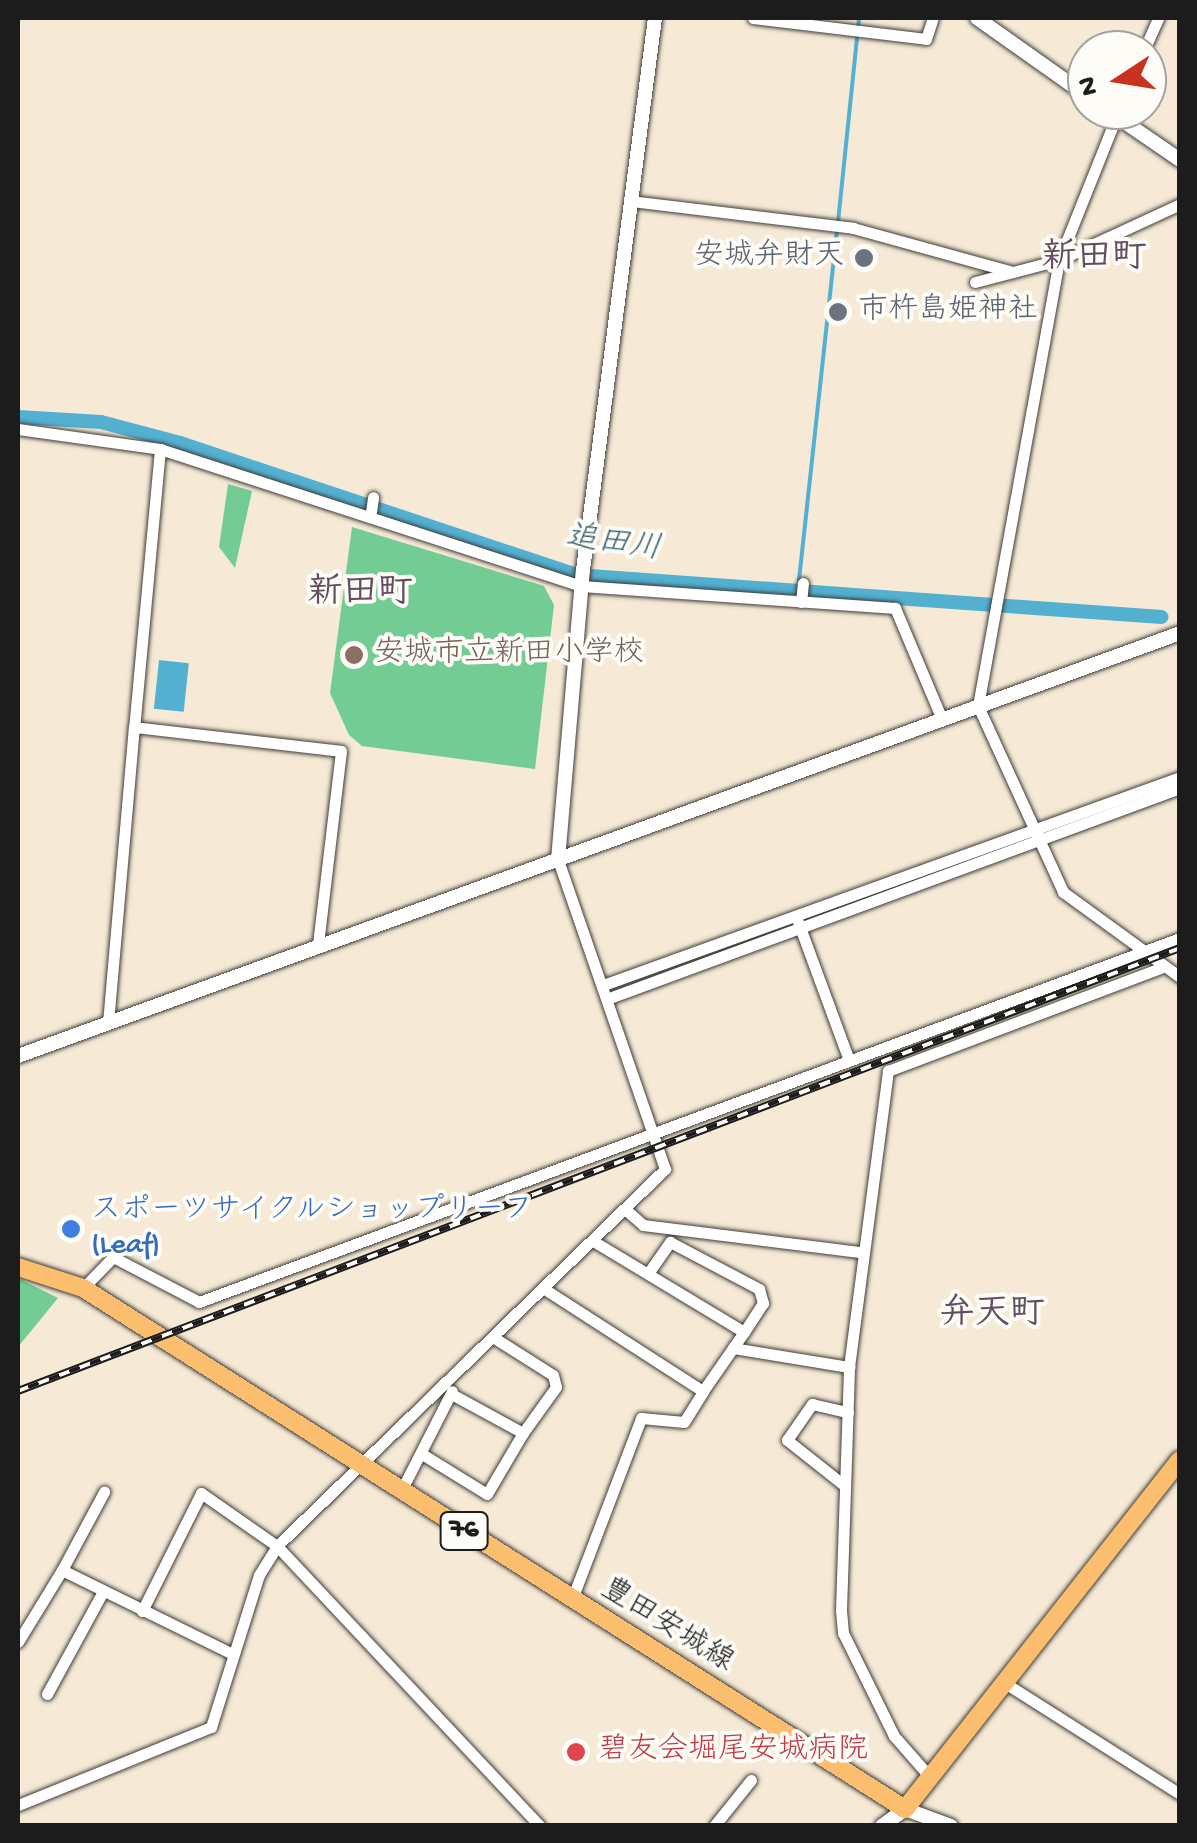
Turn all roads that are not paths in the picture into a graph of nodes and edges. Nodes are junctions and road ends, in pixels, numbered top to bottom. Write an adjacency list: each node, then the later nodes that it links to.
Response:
1 (655, 18): 11 (street)
2 (753, 18): 6 (street)
3 (861, 18): 6 (street)
4 (933, 18): 6 (street)
5 (977, 18): 7 (street)
6 (860, 32)
7 (1067, 82)
8 (1107, 130): 13 (street)
9 (1139, 130): 10 (street)
10 (1180, 160)
11 (631, 201): 14 (street); 18 (street)
12 (1180, 204): 13 (street)
13 (1059, 260): 14 (street); 20 (street)
14 (1013, 272): 15 (street)
15 (975, 282)
16 (18, 429): 17 (street)
17 (160, 450): 18 (street); 22 (street)
18 (582, 579): 21 (street); 26 (street)
19 (1178, 634): 20 (street)
20 (978, 706): 21 (street); 25 (street)
21 (941, 717): 26 (street)
22 (134, 727): 29 (street); 34 (street)
23 (1180, 777): 25 (street)
24 (1180, 788): 25 (street)
25 (1032, 836): 27 (street); 30 (street)
26 (558, 860): 29 (street); 33 (street)
27 (798, 921): 33 (street); 36 (street)
28 (1180, 938): 30 (street)
29 (318, 945): 34 (street)
30 (1141, 953): 31 (street); 36 (street)
31 (1160, 968): 32 (street); 40 (street)
32 (1180, 977)
33 (609, 991): 37 (street)
34 (108, 1023): 35 (street)
35 (18, 1056)
36 (849, 1060): 37 (street)
37 (652, 1132): 38 (street); 43 (street)
38 (626, 1210): 39 (street); 40 (street)
39 (596, 1242): 42 (street); 44 (street)
40 (861, 1252): 48 (street)
41 (18, 1267): 43 (main road, 豊田安城線 / 76)
42 (649, 1272): 45 (street); 45 (street)
43 (84, 1288): 56 (main road, 豊田安城線 / 76)
44 (546, 1290): 46 (street); 50 (street)
45 (744, 1332): 47 (street)
46 (496, 1339): 49 (street); 53 (street)
47 (733, 1348): 48 (street); 50 (street)
48 (849, 1367): 52 (street)
49 (447, 1384): 51 (street); 56 (street)
50 (702, 1390): 63 (street)
51 (455, 1396): 53 (street); 54 (street)
52 (848, 1412): 57 (street); 57 (street)
53 (522, 1434): 54 (street)
54 (422, 1454): 58 (street)
55 (1180, 1460): 67 (main road)
56 (360, 1465): 58 (main road, 豊田安城線 / 76); 60 (street)
57 (845, 1486): 69 (street)
58 (401, 1491): 63 (main road, 豊田安城線 / 76)
59 (104, 1492): 61 (street)
60 (277, 1546): 64 (street); 66 (street); 74 (street)
61 (62, 1570): 62 (street); 65 (street)
62 (102, 1593): 64 (street); 68 (street)
63 (572, 1599): 73 (main road, 豊田安城線 / 76)
64 (142, 1611): 66 (street)
65 (20, 1634)
66 (233, 1654): 72 (street)
67 (1005, 1682): 69 (main road); 71 (street)
68 (47, 1694)
69 (930, 1777): 73 (main road)
70 (750, 1780): 75 (street)
71 (1180, 1794)
72 (19, 1802)
73 (905, 1809): 76 (street); 77 (street)
74 (540, 1826)
75 (714, 1826)
76 (882, 1826)
77 (951, 1826)

